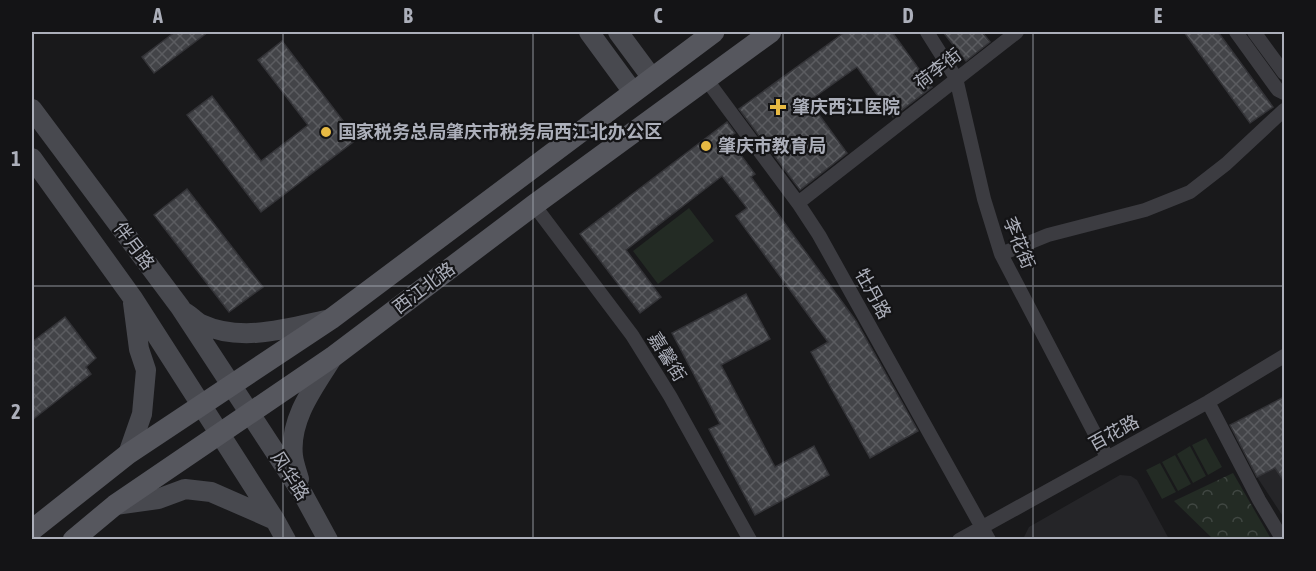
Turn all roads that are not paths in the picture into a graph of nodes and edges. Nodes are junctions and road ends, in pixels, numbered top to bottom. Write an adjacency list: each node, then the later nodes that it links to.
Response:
1 (589, 32): 13 (main road)
2 (618, 32): 10 (main road)
3 (714, 32): 10 (main road, 西江北路)
4 (771, 32): 12 (main road, 西江北路)
5 (927, 32): 11 (street, 李花街)
6 (1017, 32): 11 (street, 荷李街)
7 (1236, 32): 14 (street)
8 (1254, 32): 9 (street)
9 (1284, 73)
10 (652, 78): 13 (main road, 西江北路)
11 (956, 78): 18 (street, 荷李街); 20 (street, 李花街)
12 (706, 79): 18 (street, 牡丹路); 19 (main road, 西江北路)
13 (633, 92): 22 (main road, 西江北路)
14 (1284, 93)
15 (32, 109): 23 (main road, 伴月路)
16 (1284, 110): 20 (street)
17 (32, 158): 21 (main road, 伴月路)
18 (798, 203): 40 (street, 牡丹路)
19 (534, 205): 25 (main road, 西江北路); 44 (street, 嘉馨街)
20 (1001, 254): 34 (street, 李花街)
21 (132, 297): 30 (main road, 伴月路); 33 (main road)
22 (359, 298): 24 (main road, 西江北路); 25 (main road)
23 (180, 307): 24 (main road); 28 (main road, 伴月路)
24 (331, 319): 28 (main road, 西江北路)
25 (379, 322): 26 (main road, 西江北路)
26 (334, 356): 31 (main road, 西江北路); 35 (main road)
27 (1284, 356): 29 (street, 百花路)
28 (231, 386): 30 (main road, 西江北路); 31 (main road, 风华路)
29 (1208, 402): 34 (street, 百花路); 46 (street)
30 (201, 405): 32 (main road, 伴月路); 33 (main road, 西江北路)
31 (250, 414): 32 (main road, 西江北路); 35 (main road, 风华路)
32 (220, 434): 37 (main road, 西江北路); 38 (main road, 风华路)
33 (128, 454): 36 (main road, 西江北路)
34 (1107, 457): 40 (street, 百花路)
35 (304, 496): 43 (main road, 风华路)
36 (66, 504): 39 (main road, 西江北路); 41 (main road)
37 (115, 505): 38 (main road); 41 (main road, 西江北路)
38 (275, 520): 42 (main road, 风华路)
39 (32, 530)
40 (985, 533): 45 (street, 百花路)
41 (80, 535)
42 (285, 540)
43 (328, 540)
44 (750, 540)
45 (959, 540)
46 (1282, 540)

